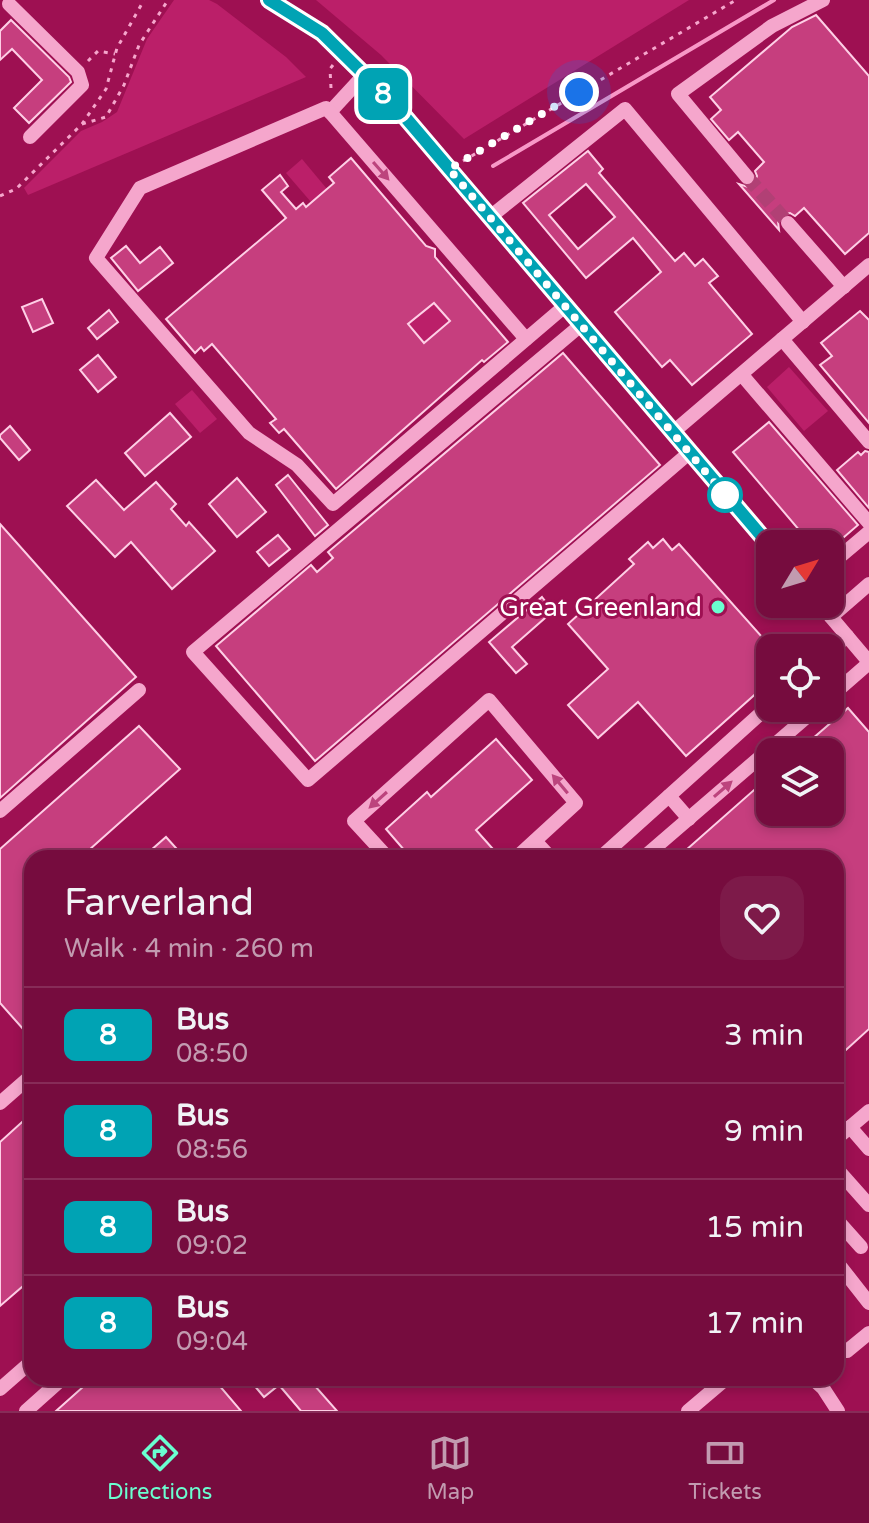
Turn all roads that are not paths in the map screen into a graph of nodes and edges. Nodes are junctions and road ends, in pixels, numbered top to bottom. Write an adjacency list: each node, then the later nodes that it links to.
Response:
1 (269, 0): 4 (street)
2 (823, 0): 7 (street)
3 (6, 6): 6 (street)
4 (365, 74): 5 (street); 8 (street)
5 (330, 112): 15 (street, one-way to 15); 15 (street)
6 (30, 137)
7 (747, 177)
8 (490, 217): 12 (street); 13 (street)
9 (788, 223): 11 (street)
10 (869, 265): 11 (street)
11 (844, 287): 13 (street)
12 (565, 306): 14 (street); 15 (street)
13 (803, 322): 16 (street)
14 (581, 325): 18 (street); 20 (street)
15 (526, 339)
16 (782, 339): 17 (street); 19 (street)
17 (742, 375): 18 (street); 21 (street)
18 (672, 433): 20 (street)
19 (869, 442)
20 (689, 453): 22 (street)
21 (869, 523)
22 (756, 530)
23 (869, 532): 24 (street)
24 (844, 553)
25 (869, 584): 26 (street)
26 (844, 606)
27 (832, 618): 28 (street)
28 (847, 636): 29 (street); 30 (street)
29 (844, 639)
30 (869, 663): 31 (street)
31 (844, 685)
32 (139, 690): 36 (street)
33 (756, 718): 35 (street)
34 (801, 722): 37 (street, one-way to 34)
35 (669, 796): 37 (street); 42 (street)
36 (0, 811)
37 (689, 819): 43 (street)
38 (535, 841): 39 (street, one-way to 39); 40 (street); 41 (street)
39 (381, 850)
40 (525, 850)
41 (543, 850)
42 (609, 850)
43 (652, 850)
44 (24, 1082): 45 (street)
45 (0, 1103)
46 (869, 1111): 47 (street)
47 (850, 1127): 48 (street); 49 (street)
48 (844, 1132)
49 (869, 1149)
50 (844, 1177): 51 (street)
51 (869, 1205)
52 (844, 1228): 53 (street)
53 (861, 1247)
54 (844, 1271): 55 (street)
55 (869, 1303)
56 (869, 1333): 57 (street)
57 (847, 1351)
58 (24, 1368): 62 (street)
59 (54, 1386): 63 (street)
60 (718, 1386): 64 (street)
61 (821, 1386): 65 (street)
62 (0, 1389)
63 (26, 1411)
64 (688, 1411)
65 (838, 1411)

